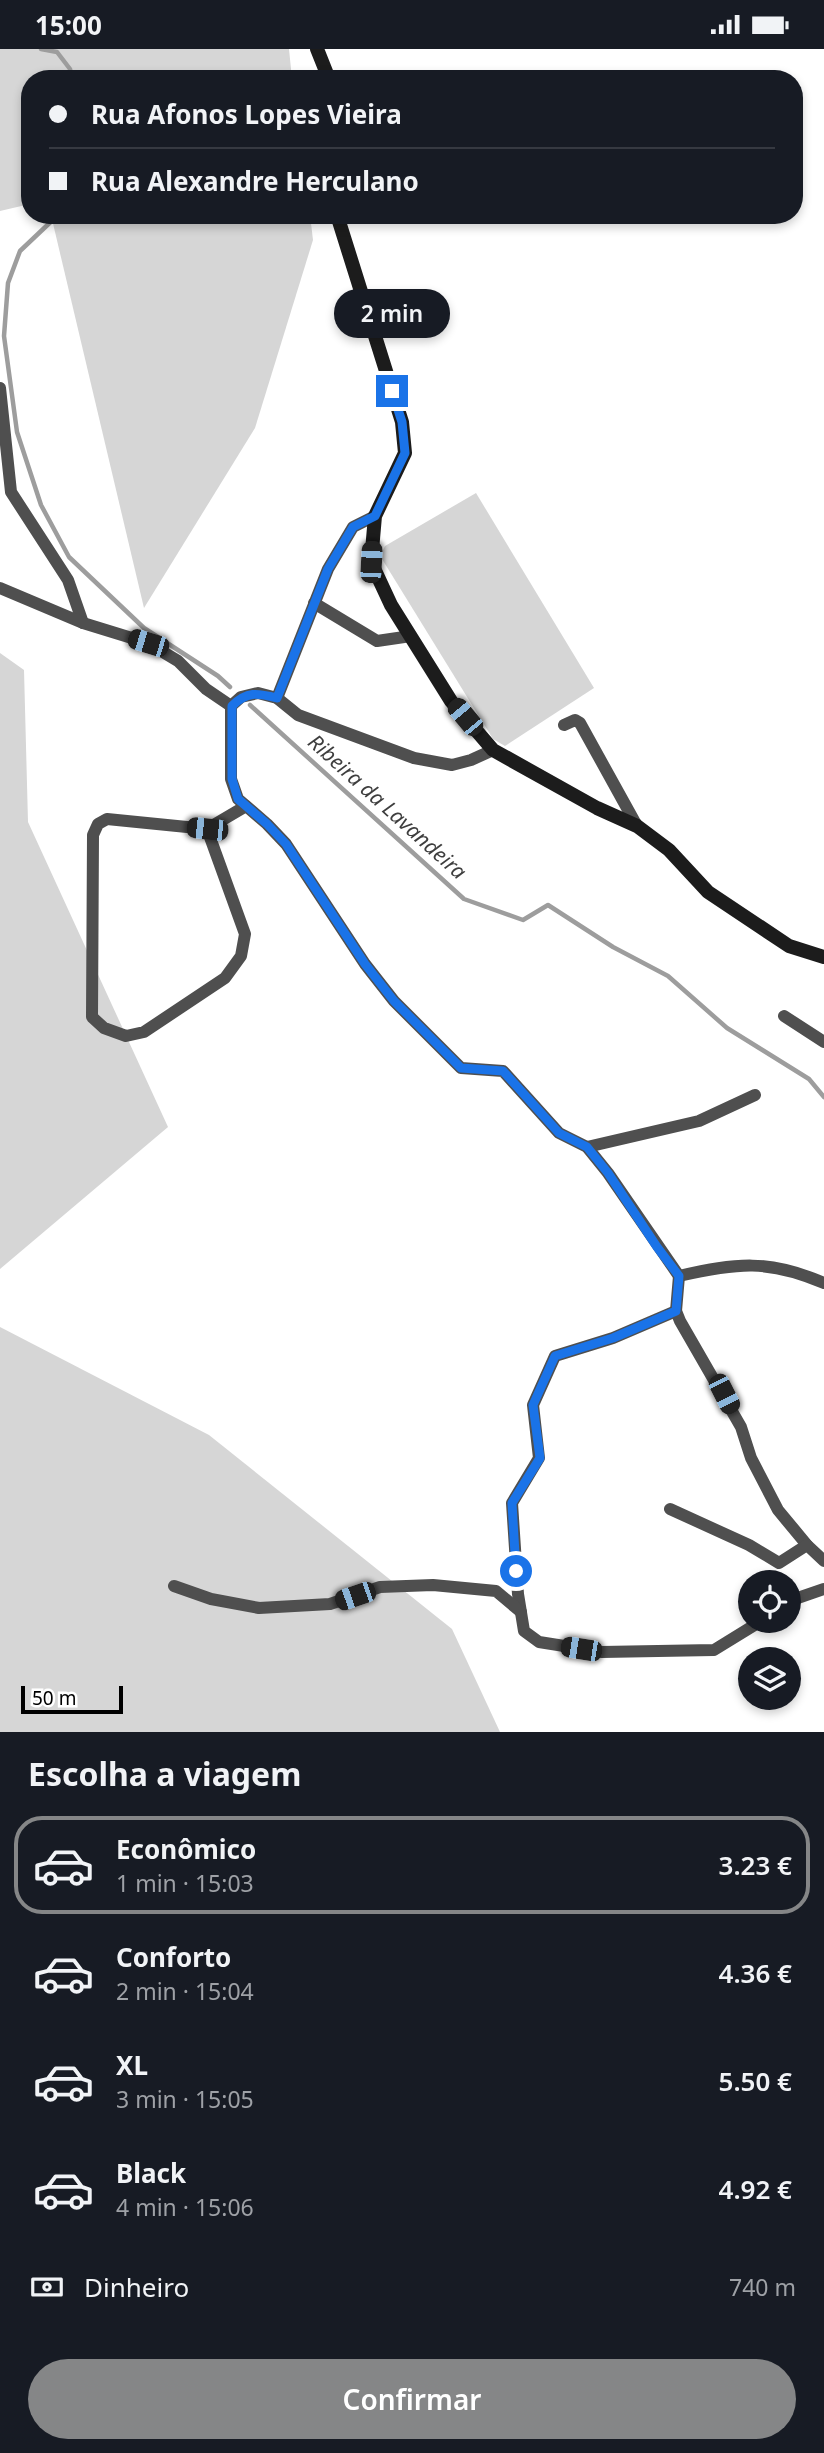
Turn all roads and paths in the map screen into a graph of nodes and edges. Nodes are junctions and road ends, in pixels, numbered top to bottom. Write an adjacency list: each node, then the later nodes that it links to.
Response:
1 (317, 49): 2 (street)
2 (325, 70)
3 (340, 224): 5 (street)
4 (0, 388): 8 (street)
5 (375, 516): 7 (street); 9 (street)
6 (0, 588): 8 (street)
7 (314, 603): 9 (street); 10 (street)
8 (83, 623): 11 (street)
9 (411, 636): 13 (street)
10 (277, 698): 11 (street); 13 (street)
11 (232, 706): 14 (street)
12 (564, 725): 15 (street)
13 (493, 750): 15 (street)
14 (246, 806): 16 (street); 21 (street)
15 (637, 826): 17 (street)
16 (207, 829): 16 (street)
17 (824, 957)
18 (785, 1016): 19 (street)
19 (824, 1042)
20 (755, 1095): 21 (street)
21 (587, 1147): 22 (street)
22 (679, 1276): 23 (street); 24 (street)
23 (824, 1283)
24 (676, 1311): 26 (street); 31 (street)
25 (670, 1509): 26 (street)
26 (807, 1545): 27 (street)
27 (824, 1561)
28 (174, 1586): 31 (street)
29 (824, 1589): 30 (street)
30 (801, 1597)
31 (521, 1612): 32 (street)
32 (742, 1633)

